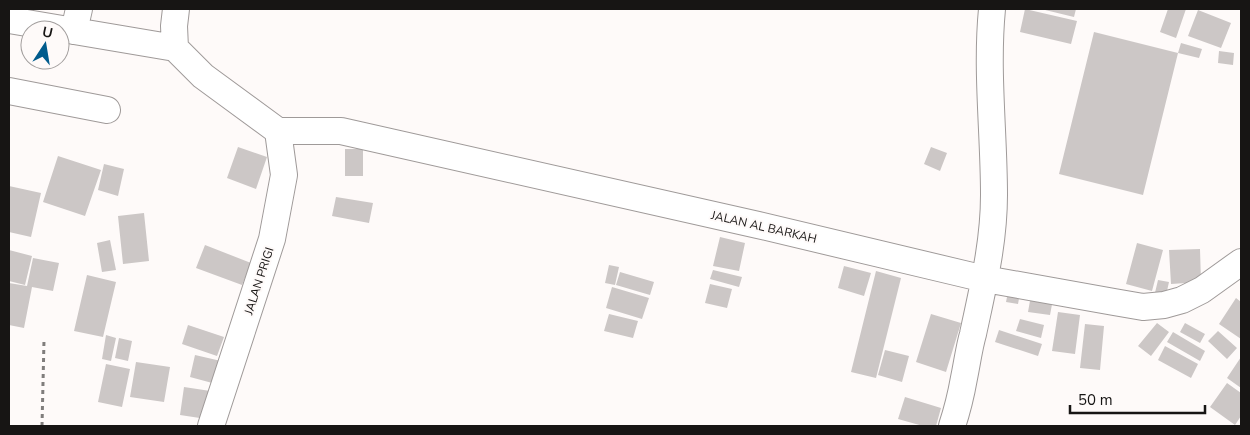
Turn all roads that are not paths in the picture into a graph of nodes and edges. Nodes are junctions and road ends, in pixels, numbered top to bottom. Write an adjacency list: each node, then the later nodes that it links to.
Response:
1 (176, 9): 5 (street)
2 (992, 9): 10 (street)
3 (9, 20): 4 (street)
4 (76, 20): 5 (street)
5 (175, 48): 8 (street)
6 (9, 91): 7 (street)
7 (107, 110)
8 (278, 131): 10 (street, JALAN AL BARKAH); 11 (street, JALAN PRIGI)
9 (1241, 262): 10 (street, JALAN AL BARKAH)
10 (985, 280): 12 (street)
11 (211, 426)
12 (952, 426)

